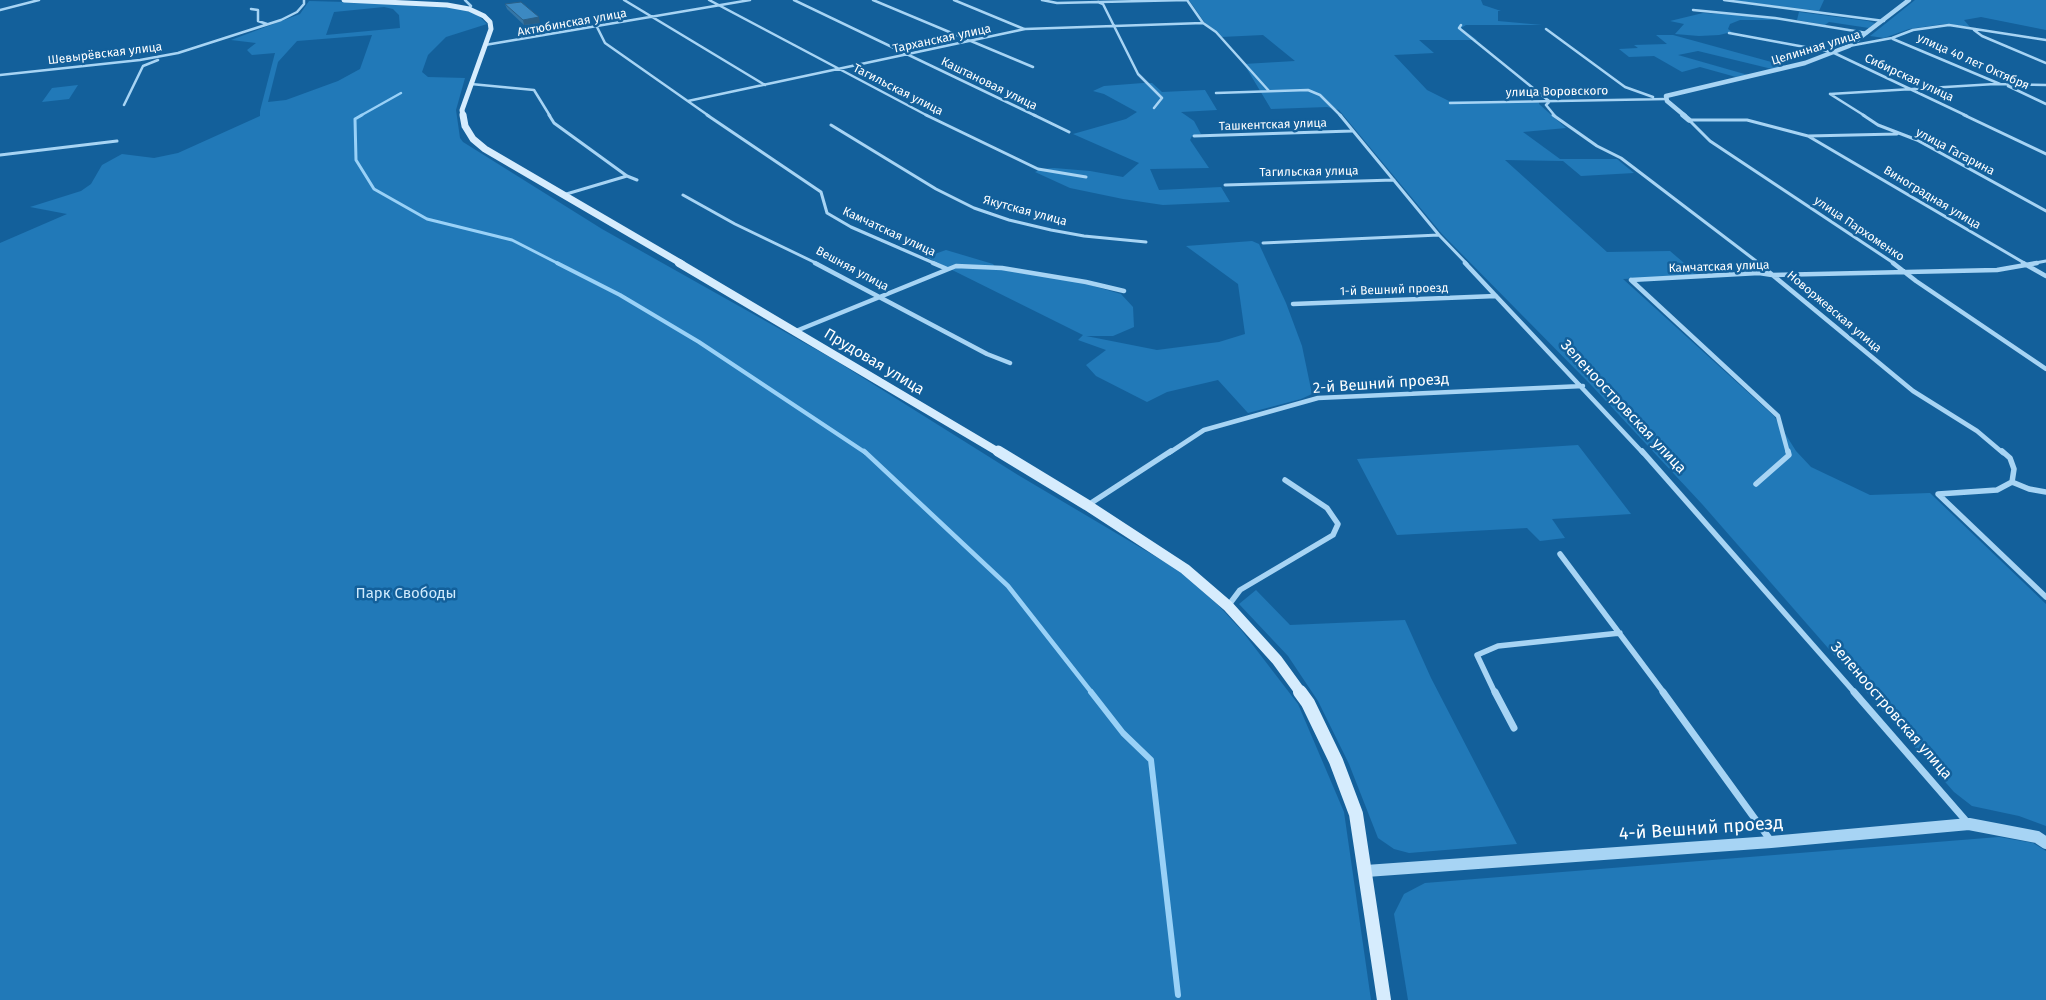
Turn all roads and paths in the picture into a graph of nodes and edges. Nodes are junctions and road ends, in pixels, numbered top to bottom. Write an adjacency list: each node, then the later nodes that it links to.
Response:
1 (39, 0): 21 (street)
2 (304, 0): 26 (street, Шевырёвская улица)
3 (344, 0): 16 (main road, Прудовая улица)
4 (465, 0): 20 (street)
5 (624, 0): 23 (street)
6 (709, 0): 18 (street, Тагильская улица)
7 (750, 0): 18 (street, Актюбинская улица)
8 (794, 0): 41 (street, Каштановая улица)
9 (874, 0): 37 (street)
10 (954, 0): 30 (street)
11 (1042, 0): 17 (street)
12 (1096, 0): 17 (street)
13 (1187, 0): 17 (street); 25 (street)
14 (1724, 0): 24 (street)
15 (1909, 0): 24 (street)
16 (366, 1): 20 (main road, Прудовая улица)
17 (1100, 2): 28 (street)
18 (719, 5): 23 (street, Актюбинская улица); 45 (street, Тагильская улица)
19 (251, 9): 26 (street)
20 (469, 9): 38 (main road, Прудовая улица)
21 (0, 10)
22 (1693, 10): 34 (street)
23 (654, 18): 29 (street, Актюбинская улица); 48 (street)
24 (1884, 21): 34 (street)
25 (1203, 23): 28 (street, Тарханская улица); 52 (street)
26 (267, 24): 42 (street, Шевырёвская улица)
27 (1461, 25): 57 (street, Новоржевская улица)
28 (1113, 26): 30 (street, Тарханская улица); 61 (street)
29 (597, 27): 38 (street, Актюбинская улица); 56 (street, Камчатская улица)
30 (1025, 29): 37 (street, Тарханская улица)
31 (1546, 29): 54 (street)
32 (1974, 30): 35 (street, Целинная улица); 36 (street); 43 (street)
33 (1729, 33): 40 (street, Сибирская улица)
34 (1867, 33): 39 (street)
35 (1892, 38): 39 (street, Целинная улица); 49 (street, улица 40 лет Октября)
36 (2046, 40)
37 (972, 42): 41 (street, Тарханская улица); 44 (street)
38 (485, 45): 47 (main road, Прудовая улица)
39 (1849, 46): 40 (street, Целинная улица)
40 (1832, 52): 51 (street, Сибирская улица); 55 (street, Целинная улица)
41 (908, 56): 45 (street, Тарханская улица); 65 (street, Каштановая улица)
42 (160, 58): 46 (street, Шевырёвская улица); 60 (street)
43 (2046, 63)
44 (1033, 68)
45 (838, 70): 48 (street, Тарханская улица); 73 (street, Тагильская улица)
46 (0, 75)
47 (471, 84): 72 (street); 77 (main road, Прудовая улица)
48 (765, 85): 56 (street, Тарханская улица)
49 (2005, 85): 50 (street); 51 (street); 59 (street, улица 40 лет Октября)
50 (2046, 85)
51 (1913, 90): 66 (street, улица Гагарина); 70 (street, Сибирская улица)
52 (1270, 91): 53 (street, Зеленоостровская улица); 64 (street, Зеленоостровская улица)
53 (1216, 93)
54 (1656, 99): 55 (street, улица Воровского); 57 (street, улица Воровского)
55 (1666, 99): 62 (street, улица Пархоменко)
56 (688, 101): 85 (street, Камчатская улица)
57 (1549, 102): 58 (street, улица Воровского); 87 (street, Новоржевская улица)
58 (1450, 103)
59 (2046, 104)
60 (124, 105)
61 (1154, 108)
62 (1689, 120): 68 (street); 86 (street, улица Пархоменко)
63 (831, 125): 81 (street, Якутская улица)
64 (1352, 131): 67 (street, Ташкентская улица); 75 (street, Зеленоостровская улица)
65 (1069, 132)
66 (1898, 134): 68 (street); 79 (street, улица Гагарина)
67 (1194, 136)
68 (1808, 136): 84 (street, Виноградная улица)
69 (117, 141): 71 (street)
70 (2046, 154)
71 (0, 155)
72 (627, 176): 74 (street); 77 (street)
73 (1086, 177)
74 (637, 180)
75 (1394, 180): 76 (street, Тагильская улица); 80 (street, Зеленоостровская улица)
76 (1225, 185)
77 (562, 195): 93 (main road, Прудовая улица)
78 (683, 195): 91 (street, Вешняя улица)
79 (2046, 211)
80 (1438, 235): 82 (street); 90 (street, Зеленоостровская улица)
81 (1146, 242)
82 (1263, 243)
83 (2046, 261): 84 (street, Камчатская улица)
84 (2028, 266): 86 (street, Камчатская улица); 88 (street, Виноградная улица)
85 (947, 270): 89 (street, Камчатская улица); 91 (street)
86 (1906, 273): 87 (street, Камчатская улица); 95 (street, улица Пархоменко)
87 (1772, 275): 98 (street, Новоржевская улица); 99 (street, Камчатская улица)
88 (2046, 276)
89 (1124, 292)
90 (1496, 296): 92 (street, 1-й Вешний проезд); 96 (street, Зеленоостровская улица)
91 (882, 297): 93 (street); 94 (street, Вешняя улица)
92 (1293, 304)
93 (796, 332): 101 (main road, Прудовая улица)
94 (1010, 363)
95 (2046, 369)
96 (1583, 386): 101 (street, 2-й Вешний проезд); 107 (street, Зеленоостровская улица)
97 (1285, 480): 104 (street)
98 (2012, 482): 100 (street); 103 (street)
99 (1756, 484)
100 (2046, 492)
101 (1087, 505): 104 (main road, Прудовая улица)
102 (1560, 554): 105 (street)
103 (2046, 598)
104 (1228, 606): 110 (main road, Прудовая улица)
105 (1620, 633): 106 (street); 109 (street)
106 (1514, 728)
107 (1969, 824): 108 (street, 4-й Вешний проезд); 109 (street, 4-й Вешний проезд)
108 (2041, 840)
109 (1771, 842): 110 (street, 4-й Вешний проезд)
110 (1366, 871): 111 (main road, Прудовая улица)
111 (1384, 1000)

